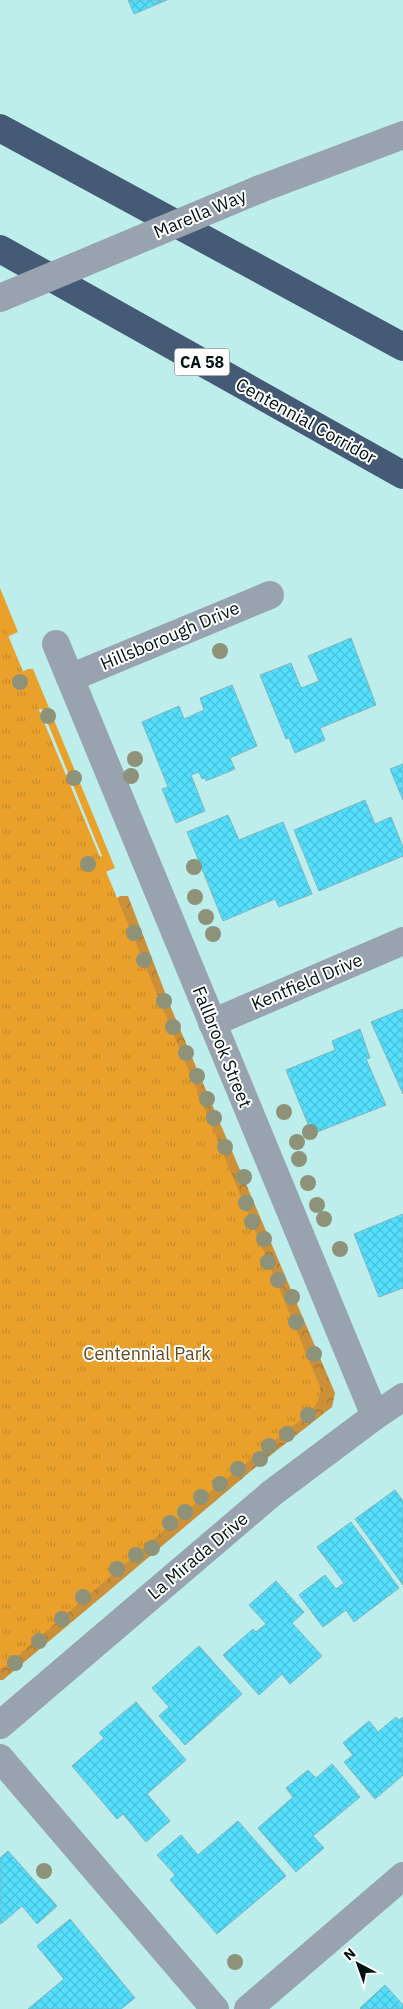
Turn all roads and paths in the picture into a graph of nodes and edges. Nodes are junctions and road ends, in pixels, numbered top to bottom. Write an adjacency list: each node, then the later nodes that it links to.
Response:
1 (0, 128): 5 (highway)
2 (403, 135): 4 (street, Marella Way, bridge)
3 (0, 249): 6 (highway, Centennial Corridor / CA 58)
4 (0, 298)
5 (403, 347)
6 (403, 475)
7 (270, 594): 9 (street, Hillsborough Drive)
8 (56, 644): 9 (street, Fallbrook Street)
9 (70, 678): 11 (street, Fallbrook Street)
10 (403, 942): 11 (street, Kentfield Drive)
11 (212, 1023): 13 (street, Fallbrook Street)
12 (403, 1397): 13 (street, La Mirada Drive)
13 (374, 1416): 14 (street, La Mirada Drive)
14 (0, 1725)
15 (0, 1758): 17 (street)
16 (403, 1876): 18 (street)
17 (215, 2009)
18 (248, 2009)

